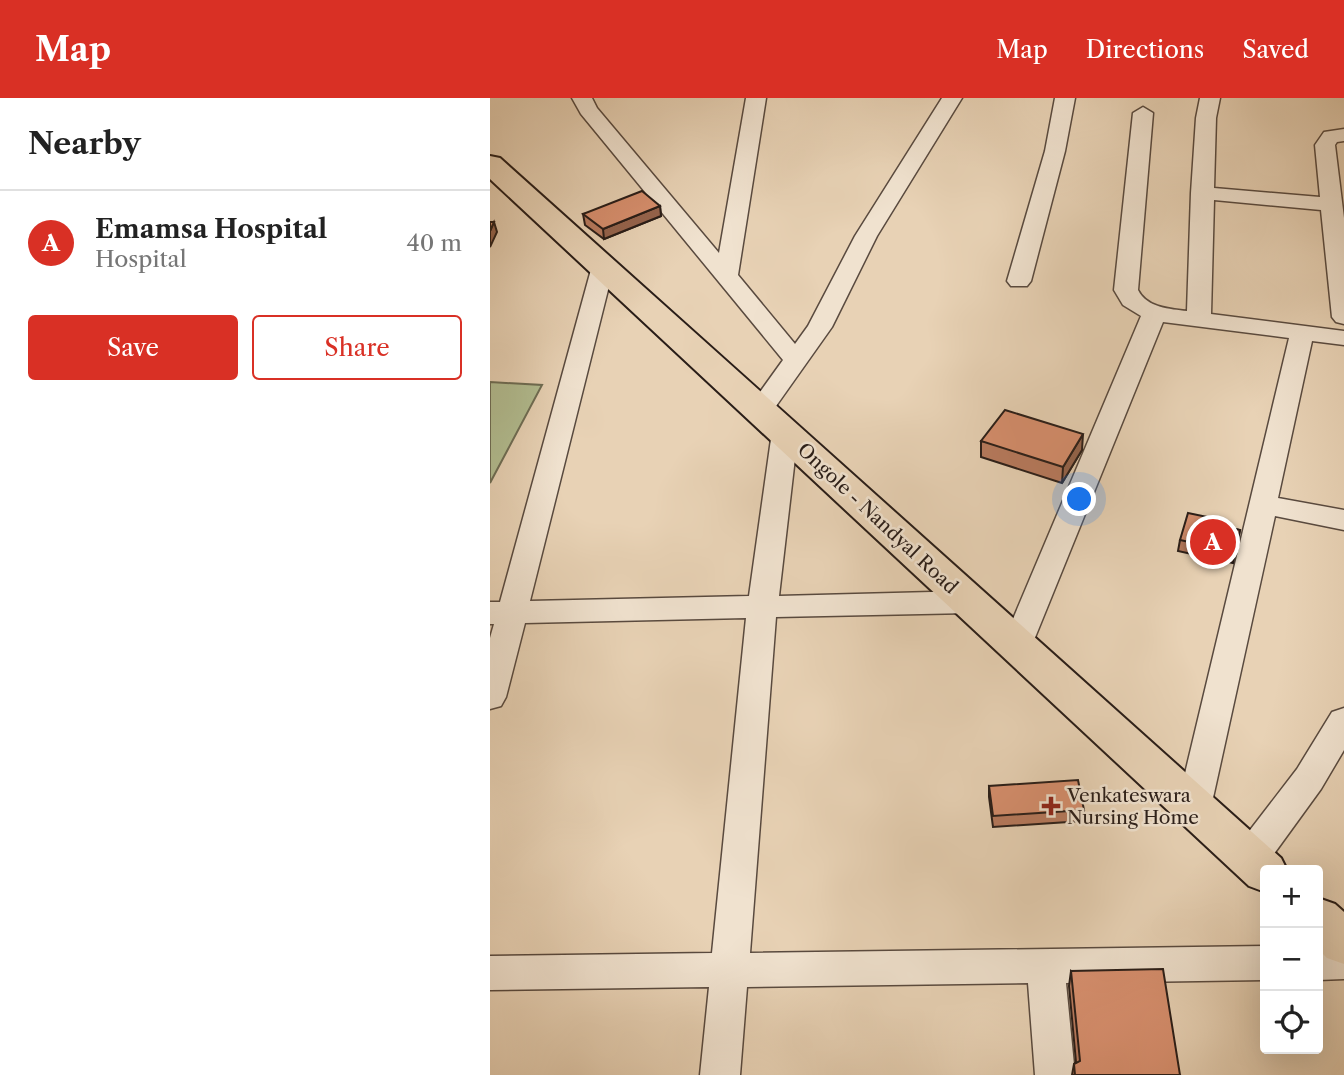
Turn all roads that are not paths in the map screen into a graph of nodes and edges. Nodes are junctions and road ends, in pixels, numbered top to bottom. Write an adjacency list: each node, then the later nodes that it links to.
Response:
1 (582, 98): 13 (street)
2 (757, 98): 13 (street)
3 (952, 98): 20 (street)
4 (1065, 98): 14 (street)
5 (1210, 98): 10 (street)
6 (1143, 113): 15 (street)
7 (1344, 135): 9 (street)
8 (490, 164): 12 (main road, Ongole - Nandyal Road)
9 (1337, 179): 11 (street)
10 (1202, 193): 11 (street); 17 (street)
11 (1337, 211): 16 (street)
12 (603, 266): 21 (main road, Ongole - Nandyal Road); 26 (street)
13 (726, 278): 20 (street)
14 (1019, 281)
15 (1154, 314): 17 (street); 27 (street)
16 (1344, 317)
17 (1199, 320): 18 (street)
18 (1302, 333): 19 (street); 22 (street)
19 (1344, 338)
20 (796, 360): 21 (street)
21 (772, 421): 24 (main road, Ongole - Nandyal Road); 25 (street)
22 (1263, 504): 23 (street); 30 (street)
23 (1344, 520)
24 (970, 602): 25 (street); 27 (main road, Ongole - Nandyal Road)
25 (762, 608): 26 (street); 38 (street)
26 (502, 613): 28 (street)
27 (1017, 645): 30 (main road, Ongole - Nandyal Road)
28 (490, 697)
29 (1344, 721): 31 (street)
30 (1194, 807): 31 (main road, Ongole - Nandyal Road)
31 (1257, 865)
32 (1323, 924): 33 (main road)
33 (1344, 943)
34 (1344, 962): 36 (street)
35 (1260, 963): 37 (street)
36 (1323, 963)
37 (1045, 964): 38 (street); 41 (street)
38 (730, 969): 39 (street); 40 (street)
39 (490, 973)
40 (720, 1075)
41 (1055, 1075)

